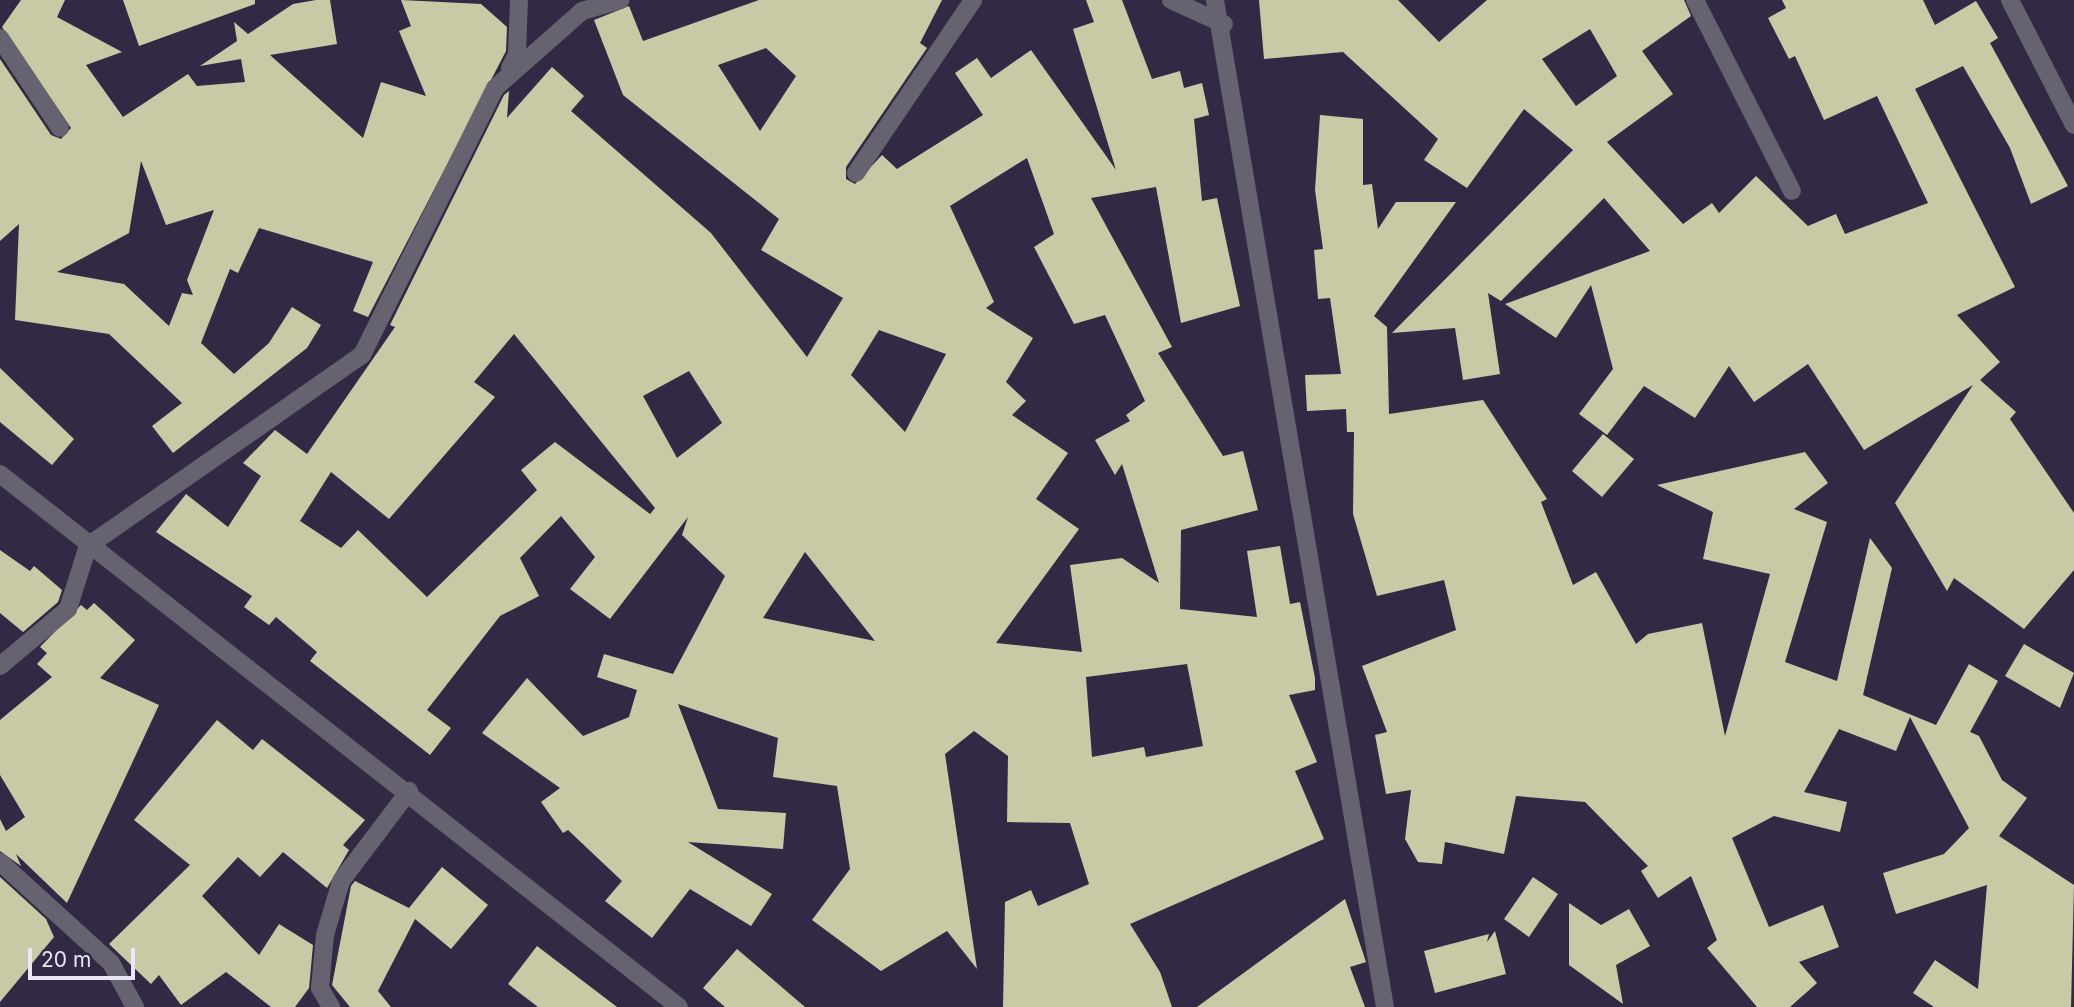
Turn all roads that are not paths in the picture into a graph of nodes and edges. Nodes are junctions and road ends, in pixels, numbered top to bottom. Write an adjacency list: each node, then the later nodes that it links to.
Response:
1 (519, 0): 10 (street)
2 (620, 0): 10 (street)
3 (973, 0): 13 (street)
4 (1171, 0): 8 (street)
5 (1215, 0): 8 (street)
6 (1695, 0): 14 (street)
7 (2010, 0): 11 (street)
8 (1224, 24): 23 (street)
9 (0, 38): 12 (street)
10 (510, 68): 16 (street)
11 (2074, 125)
12 (60, 128)
13 (856, 173)
14 (1792, 191)
15 (0, 474): 16 (street)
16 (88, 546): 17 (street); 18 (street)
17 (0, 666)
18 (409, 791): 21 (street); 22 (street)
19 (0, 862): 20 (street)
20 (135, 1007)
21 (331, 1007)
22 (679, 1007)
23 (1385, 1007)

